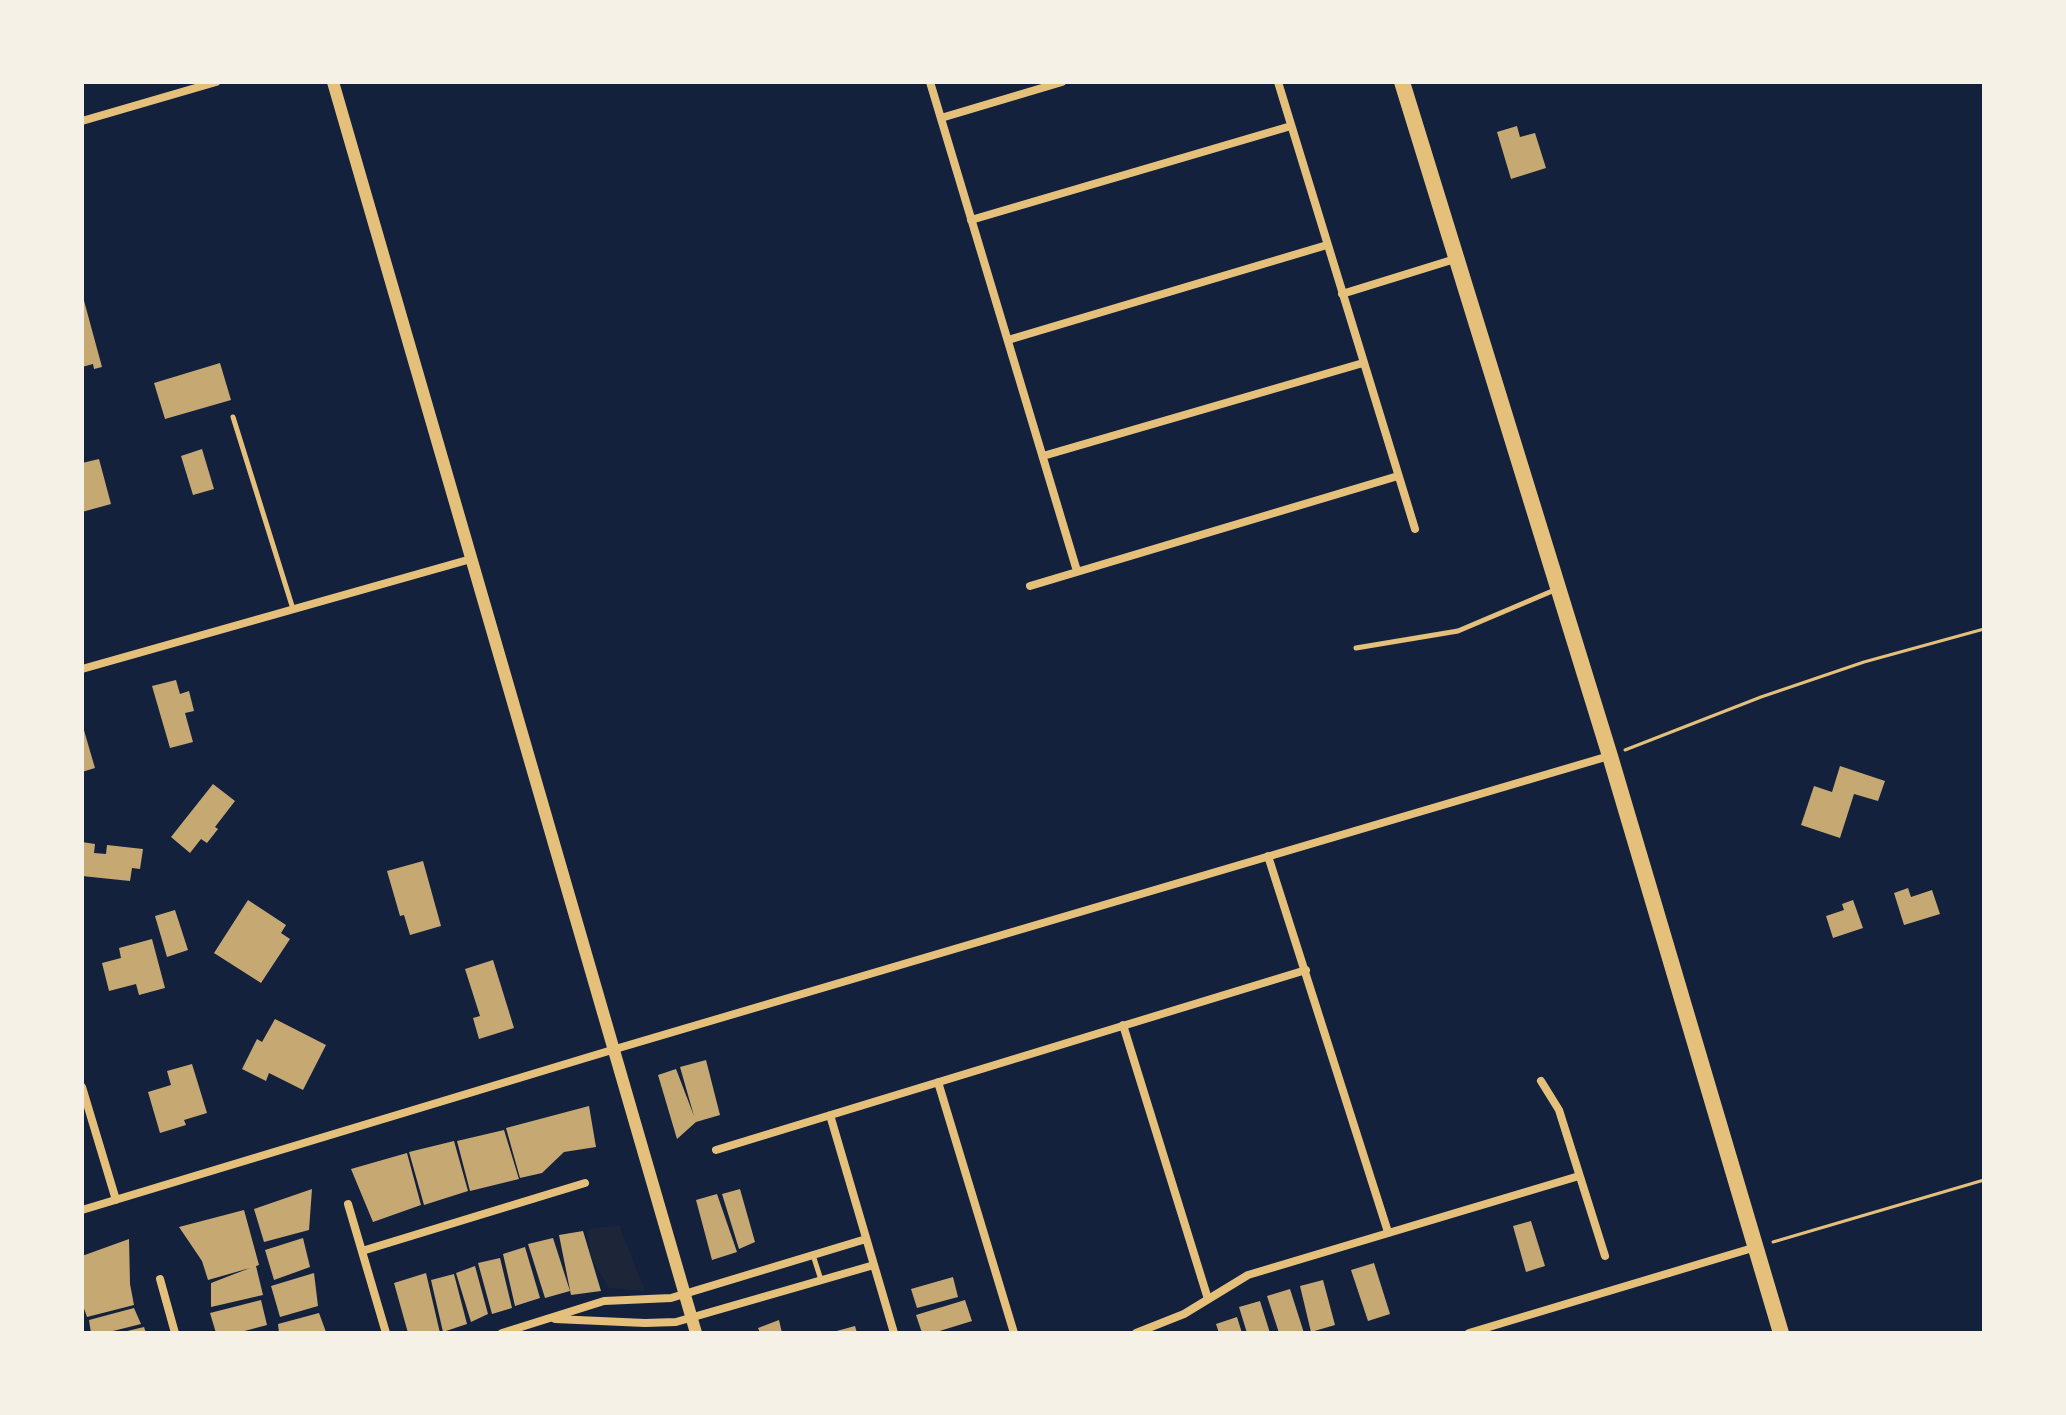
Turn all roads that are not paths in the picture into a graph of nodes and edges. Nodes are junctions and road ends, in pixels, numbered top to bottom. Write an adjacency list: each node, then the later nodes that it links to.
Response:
1 (216, 82): 8 (street)
2 (333, 82): 20 (street)
3 (930, 82): 7 (street)
4 (1062, 82): 7 (street)
5 (1278, 82): 9 (street)
6 (1402, 82): 12 (main road)
7 (941, 118): 10 (street)
8 (82, 121)
9 (1291, 126): 10 (street); 11 (street)
10 (971, 220): 14 (street)
11 (1327, 245): 13 (street); 14 (street)
12 (1455, 259): 13 (street); 23 (main road)
13 (1342, 294): 15 (street)
14 (1008, 340): 17 (street)
15 (1363, 363): 17 (street); 18 (street)
16 (233, 417): 24 (lane)
17 (1043, 456): 21 (street)
18 (1398, 476): 19 (street); 21 (street)
19 (1415, 529)
20 (471, 559): 24 (street); 31 (street)
21 (1077, 571): 22 (street)
22 (1030, 586)
23 (1558, 589): 25 (lane); 27 (main road)
24 (293, 609): 26 (street)
25 (1356, 648)
26 (82, 669)
27 (1610, 756): 28 (street); 44 (main road)
28 (1268, 856): 29 (street); 31 (street)
29 (1306, 970): 30 (street); 42 (street)
30 (1123, 1025): 33 (street); 52 (street)
31 (612, 1050): 39 (street); 51 (street)
32 (1541, 1081): 37 (street)
33 (938, 1082): 35 (street); 62 (street)
34 (82, 1087): 39 (street)
35 (830, 1115): 36 (street); 43 (street)
36 (716, 1150)
37 (1579, 1176): 42 (street); 47 (street)
38 (585, 1183): 45 (street)
39 (116, 1200): 41 (street)
40 (348, 1204): 45 (street)
41 (82, 1210)
42 (1388, 1232): 52 (street)
43 (866, 1239): 46 (street); 48 (street)
44 (1757, 1247): 64 (street); 65 (main road)
45 (362, 1251): 58 (street)
46 (813, 1255): 50 (lane); 51 (street)
47 (1605, 1256)
48 (874, 1265): 50 (street); 61 (street)
49 (160, 1279): 57 (street)
50 (821, 1280): 54 (street)
51 (684, 1294): 53 (street); 54 (street)
52 (1208, 1299): 63 (street)
53 (604, 1301): 55 (street); 56 (lane)
54 (692, 1318): 56 (street); 60 (street)
55 (550, 1319): 56 (street); 59 (street)
56 (601, 1320)
57 (175, 1333)
58 (386, 1333)
59 (502, 1333)
60 (696, 1333)
61 (894, 1333)
62 (1014, 1333)
63 (1136, 1333)
64 (1469, 1333)
65 (1781, 1333)

